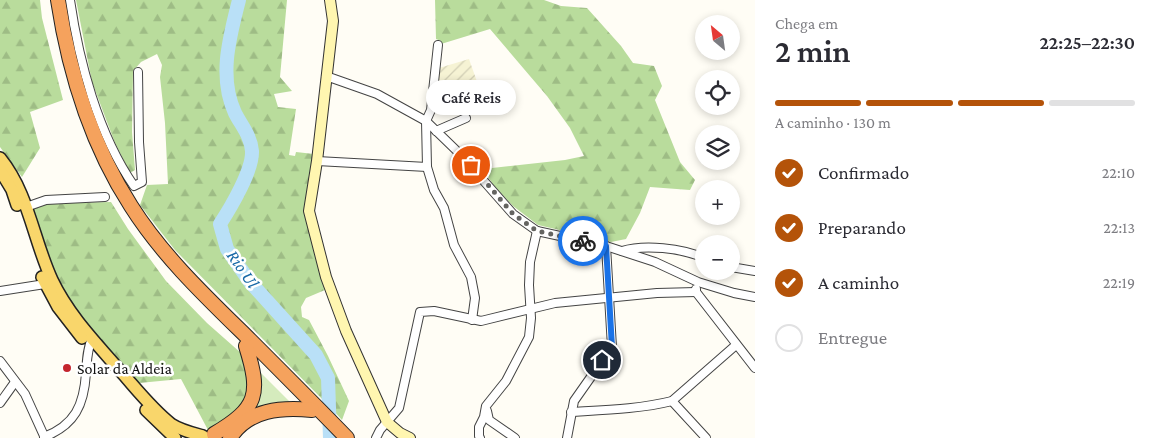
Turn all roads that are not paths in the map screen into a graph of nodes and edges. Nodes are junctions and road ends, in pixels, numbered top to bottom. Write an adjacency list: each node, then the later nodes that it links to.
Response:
1 (51, 0): 33 (highway)
2 (58, 0): 40 (highway)
3 (70, 0): 6 (street)
4 (330, 0): 7 (street)
5 (438, 45): 9 (street)
6 (138, 72)
7 (326, 76): 9 (street); 12 (street)
8 (466, 118): 10 (street)
9 (426, 121): 10 (street); 13 (street)
10 (436, 131): 17 (street)
11 (0, 158): 16 (main road)
12 (317, 161): 13 (street); 42 (street)
13 (427, 167): 30 (street)
14 (0, 170): 24 (main road)
15 (105, 197): 16 (street)
16 (26, 207): 31 (main road)
17 (537, 231): 18 (street); 29 (street)
18 (606, 246): 19 (street); 28 (street)
19 (622, 251): 20 (street); 23 (street)
20 (695, 255)
21 (740, 268): 22 (street)
22 (755, 271)
23 (698, 282): 26 (street); 27 (street)
24 (45, 284): 25 (street); 31 (main road)
25 (0, 291)
26 (696, 292): 28 (street); 32 (street)
27 (755, 297)
28 (610, 298): 29 (street); 41 (street)
29 (530, 309): 30 (street); 39 (street)
30 (472, 320): 42 (street)
31 (90, 342): 43 (main road); 44 (street); 45 (main road)
32 (736, 345): 35 (street); 37 (street)
33 (246, 346): 40 (highway); 43 (highway)
34 (0, 361): 36 (street)
35 (755, 368)
36 (14, 382): 38 (street); 44 (street)
37 (672, 401): 41 (street); 54 (street)
38 (0, 403)
39 (486, 406): 51 (street); 52 (street)
40 (314, 408): 46 (highway); 47 (highway); 48 (highway)
41 (571, 412): 53 (street)
42 (388, 422): 49 (street); 50 (street)
43 (209, 437)
44 (44, 438)
45 (175, 438)
46 (230, 438)
47 (339, 438)
48 (347, 438)
49 (376, 438)
50 (410, 438)
51 (480, 438)
52 (515, 438)
53 (567, 438)
54 (706, 438)

